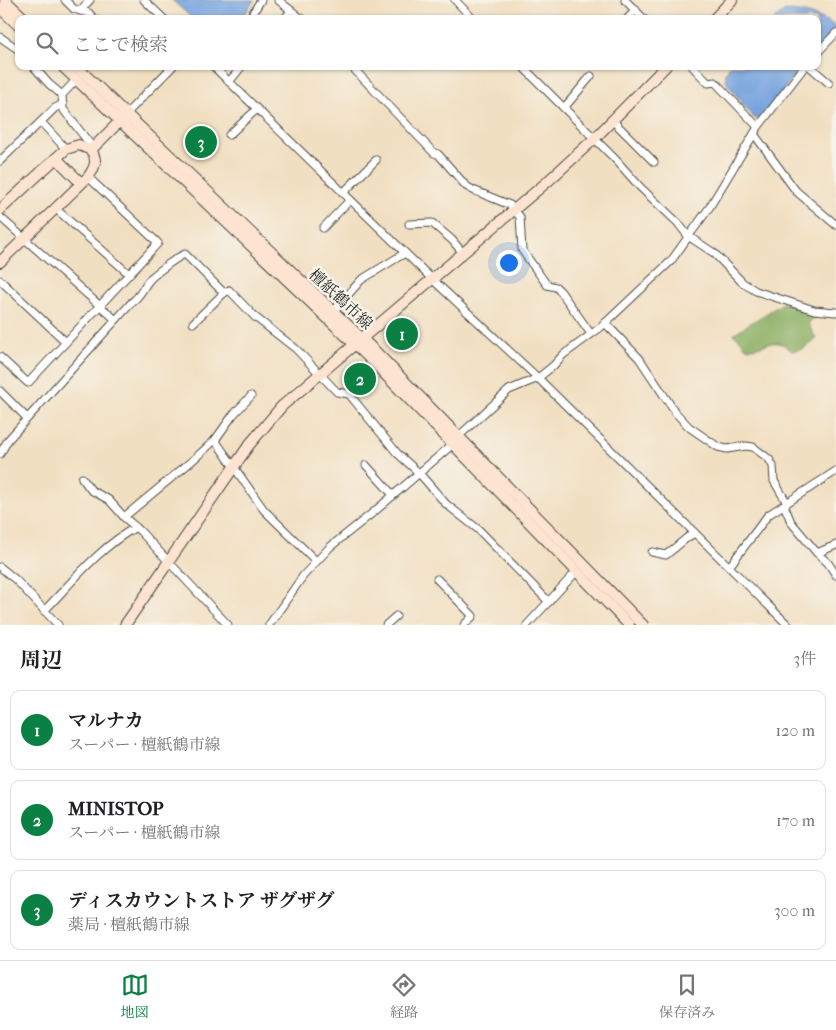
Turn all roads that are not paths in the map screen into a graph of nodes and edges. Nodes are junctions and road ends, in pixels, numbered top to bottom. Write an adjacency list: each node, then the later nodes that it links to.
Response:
1 (5, 0): 14 (main road)
2 (65, 0): 13 (street)
3 (90, 0): 13 (street)
4 (144, 0): 16 (street)
5 (262, 0): 17 (street)
6 (278, 0): 11 (street)
7 (455, 0): 20 (street)
8 (732, 0): 23 (main road)
9 (629, 1): 12 (street)
10 (0, 8): 24 (main road)
11 (292, 10): 18 (street); 19 (street)
12 (636, 10): 21 (street); 22 (street)
13 (80, 11): 15 (street)
14 (21, 15)
15 (90, 15)
16 (160, 15)
17 (252, 15)
18 (288, 15)
19 (298, 15)
20 (469, 15)
21 (631, 15)
22 (640, 15)
23 (718, 15)
24 (15, 22)
25 (836, 33): 28 (street)
26 (0, 37): 27 (street)
27 (15, 47)
28 (821, 49)
29 (37, 70): 45 (street)
30 (67, 70): 42 (main road, 檀紙鶴市線)
31 (80, 70): 49 (main road, 檀紙鶴市線)
32 (169, 70): 49 (street)
33 (218, 70): 43 (street)
34 (239, 70): 43 (street)
35 (355, 70): 66 (street)
36 (526, 70): 47 (street)
37 (662, 70): 50 (main road)
38 (696, 70): 52 (street)
39 (802, 70): 52 (street)
40 (814, 70): 44 (street)
41 (591, 76): 47 (street)
42 (77, 79): 45 (street); 49 (main road, 檀紙鶴市線)
43 (229, 82): 48 (street)
44 (829, 83)
45 (62, 95): 46 (street)
46 (63, 104): 51 (street); 57 (street)
47 (564, 108): 55 (street)
48 (257, 109): 54 (street); 63 (street)
49 (123, 118): 57 (main road); 82 (main road, 檀紙鶴市線); 89 (main road, 檀紙鶴市線)
50 (612, 120): 55 (main road); 61 (street)
51 (41, 122): 56 (street); 60 (street)
52 (758, 127): 53 (street)
53 (754, 134): 70 (street); 72 (street)
54 (229, 135)
55 (594, 139): 66 (main road); 72 (street)
56 (66, 149): 57 (main road); 58 (main road)
57 (92, 149): 62 (main road)
58 (56, 158): 62 (main road); 67 (main road)
59 (376, 160): 63 (street)
60 (0, 161)
61 (654, 162)
62 (84, 180): 65 (main road); 77 (street)
63 (343, 193): 64 (street)
64 (350, 200): 71 (street); 74 (street)
65 (55, 208): 73 (main road); 77 (street)
66 (514, 209): 75 (main road); 87 (street)
67 (0, 210)
68 (0, 218): 73 (street)
69 (409, 224): 75 (street)
70 (836, 225)
71 (323, 228)
72 (690, 237): 83 (street); 85 (street)
73 (24, 238): 76 (main road); 81 (street)
74 (405, 253): 78 (street); 82 (street)
75 (463, 253): 78 (main road)
76 (0, 262)
77 (129, 274): 81 (street)
78 (432, 279): 89 (main road); 92 (street)
79 (0, 280): 88 (street)
80 (224, 293): 84 (street); 86 (street); 91 (street)
81 (100, 305): 84 (street); 88 (street)
82 (333, 312): 89 (main road, 檀紙鶴市線)
83 (836, 312)
84 (116, 320): 95 (street)
85 (605, 322): 87 (street); 105 (street)
86 (193, 323)
87 (591, 334): 92 (street)
88 (66, 342): 90 (street)
89 (358, 342): 91 (main road); 97 (main road, 檀紙鶴市線)
90 (0, 357)
91 (320, 374): 100 (main road); 102 (street)
92 (538, 378): 97 (street); 108 (street)
93 (0, 391): 95 (street)
94 (251, 396): 96 (street)
95 (27, 418): 98 (street)
96 (215, 440): 100 (street); 106 (street)
97 (456, 440): 102 (street); 116 (main road, 檀紙鶴市線); 130 (main road, 檀紙鶴市線)
98 (0, 454)
99 (366, 465): 104 (street)
100 (234, 467): 112 (street); 113 (main road)
101 (836, 471): 105 (street)
102 (419, 473): 104 (street); 119 (street)
103 (82, 478): 106 (street)
104 (393, 495): 112 (street)
105 (786, 504): 111 (street); 115 (street)
106 (124, 518): 107 (street)
107 (136, 527): 113 (street); 120 (street)
108 (695, 533): 110 (street); 115 (street)
109 (836, 545): 111 (street)
110 (652, 552)
111 (817, 553): 117 (street)
112 (316, 561): 126 (street)
113 (169, 562): 124 (main road); 125 (street)
114 (0, 567): 120 (street)
115 (729, 567): 131 (street)
116 (577, 571): 119 (street); 129 (main road, 檀紙鶴市線)
117 (836, 575)
118 (437, 579): 127 (street)
119 (550, 602): 128 (street)
120 (44, 611): 123 (street)
121 (396, 616): 122 (street)
122 (389, 624)
123 (58, 625)
124 (125, 625)
125 (228, 625)
126 (269, 625)
127 (464, 625)
128 (527, 625)
129 (629, 625)
130 (643, 625)
131 (788, 625)

